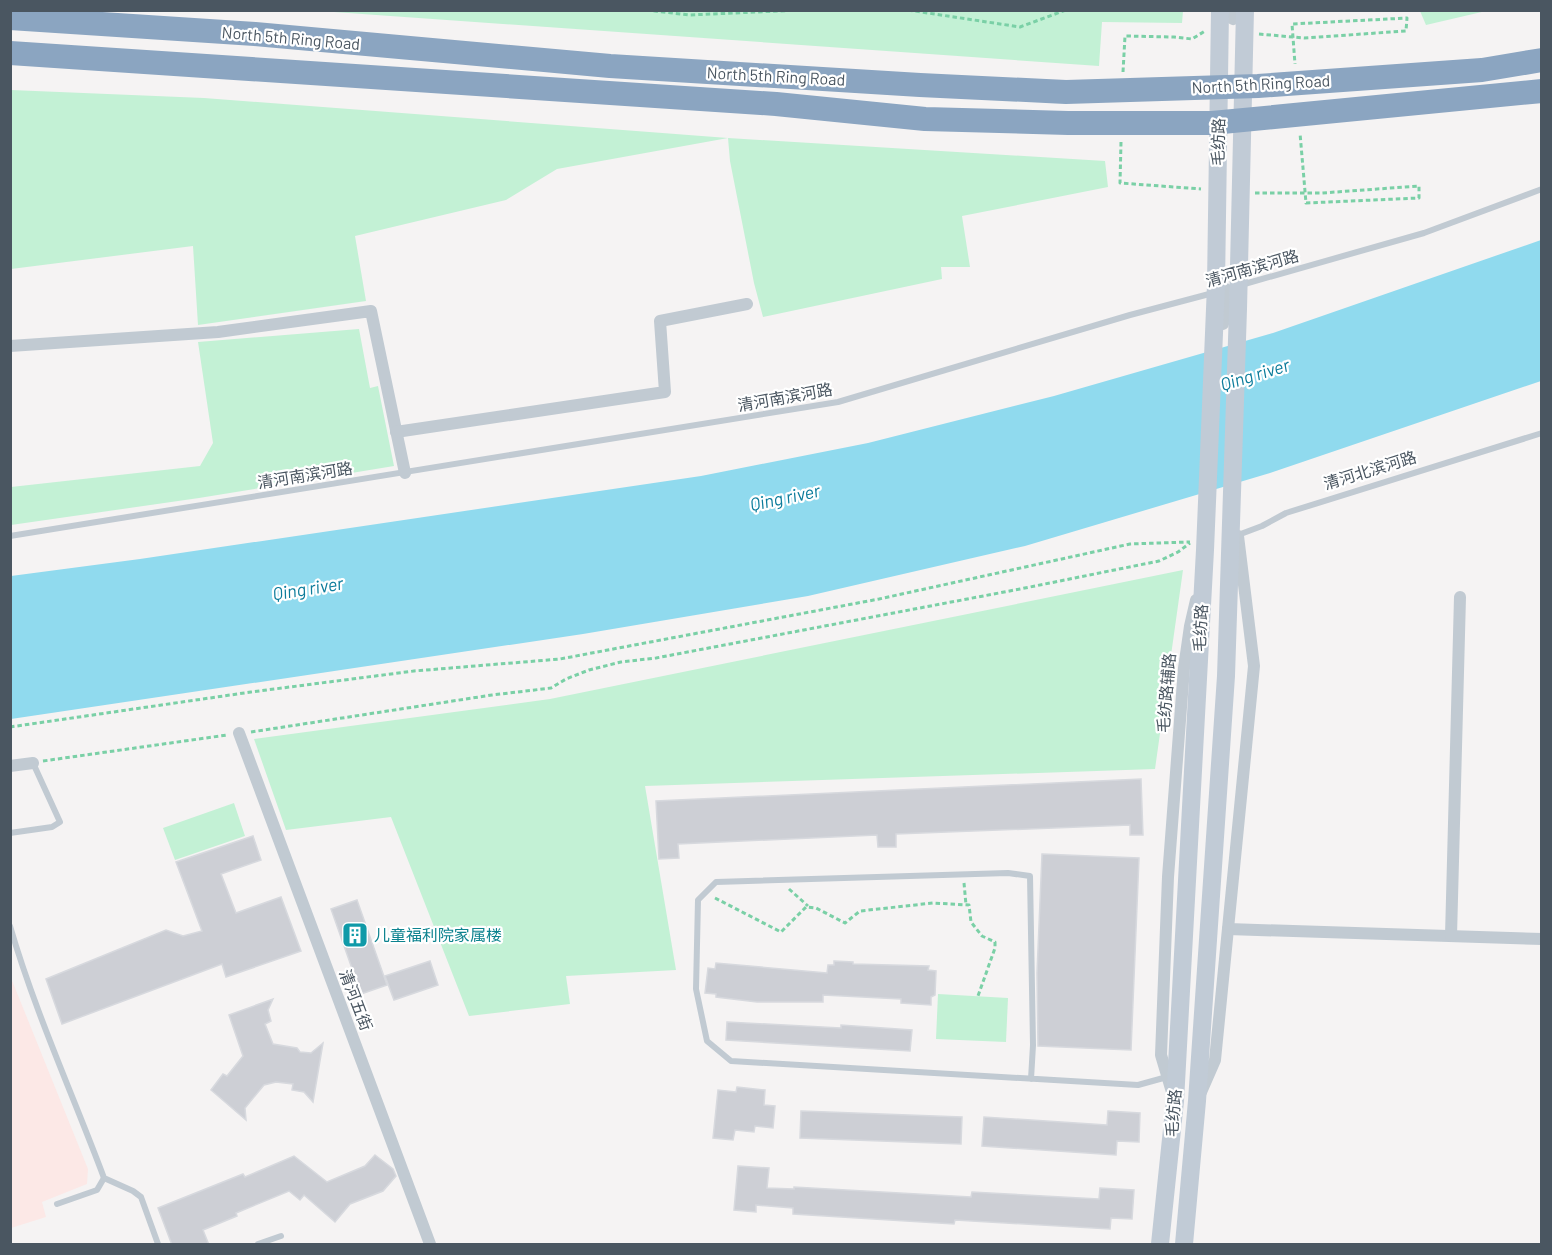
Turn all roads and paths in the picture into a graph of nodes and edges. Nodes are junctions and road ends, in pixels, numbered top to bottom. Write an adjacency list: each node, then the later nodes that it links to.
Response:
1 (646, 10): 2 (path)
2 (801, 10)
3 (908, 10): 7 (path)
4 (1066, 10): 7 (path)
5 (1220, 10): 6 (street); 48 (main road, 毛纺路)
6 (1244, 10): 49 (main road, 毛纺路)
7 (920, 11)
8 (10, 18): 14 (highway, North 5th Ring Road)
9 (1206, 30): 11 (path)
10 (1257, 34): 12 (path)
11 (1125, 36)
12 (1304, 38)
13 (10, 53): 15 (highway, North 5th Ring Road)
14 (1542, 60)
15 (1542, 91)
16 (1120, 183): 17 (path)
17 (1175, 187)
18 (1542, 189): 21 (lane, 清河南滨河路)
19 (1250, 192): 20 (path)
20 (1322, 193)
21 (1226, 289): 26 (lane, 清河南滨河路); 29 (street, 毛纺路辅路)
22 (747, 304): 24 (street)
23 (10, 346): 24 (street)
24 (396, 432): 26 (street)
25 (1542, 433): 28 (lane, 清河北滨河路)
26 (405, 472): 27 (lane, 清河南滨河路)
27 (10, 536)
28 (1238, 536): 29 (lane, 清河北滨河路); 42 (street)
29 (1215, 540): 46 (street, 毛纺路辅路)
30 (1460, 597): 43 (street)
31 (10, 727): 32 (path)
32 (239, 734): 33 (path); 55 (street, 清河五街)
33 (33, 763): 34 (street); 35 (lane)
34 (10, 766)
35 (10, 833)
36 (963, 874): 37 (lane); 39 (path); 47 (lane)
37 (779, 880): 38 (lane); 40 (path)
38 (705, 893): 40 (path); 47 (lane)
39 (966, 905): 40 (path); 45 (path)
40 (810, 908)
41 (10, 926): 50 (lane)
42 (1228, 929): 43 (street); 49 (street)
43 (1451, 936): 44 (street)
44 (1542, 939)
45 (978, 996)
46 (1168, 1077): 47 (lane); 48 (street, 毛纺路辅路)
47 (1030, 1079)
48 (1174, 1101): 56 (main road, 毛纺路)
49 (1197, 1101): 57 (main road, 毛纺路)
50 (104, 1178): 51 (lane); 53 (lane)
51 (57, 1204)
52 (281, 1236): 54 (lane)
53 (158, 1245)
54 (258, 1245)
55 (430, 1245)
56 (1160, 1245)
57 (1184, 1245)

